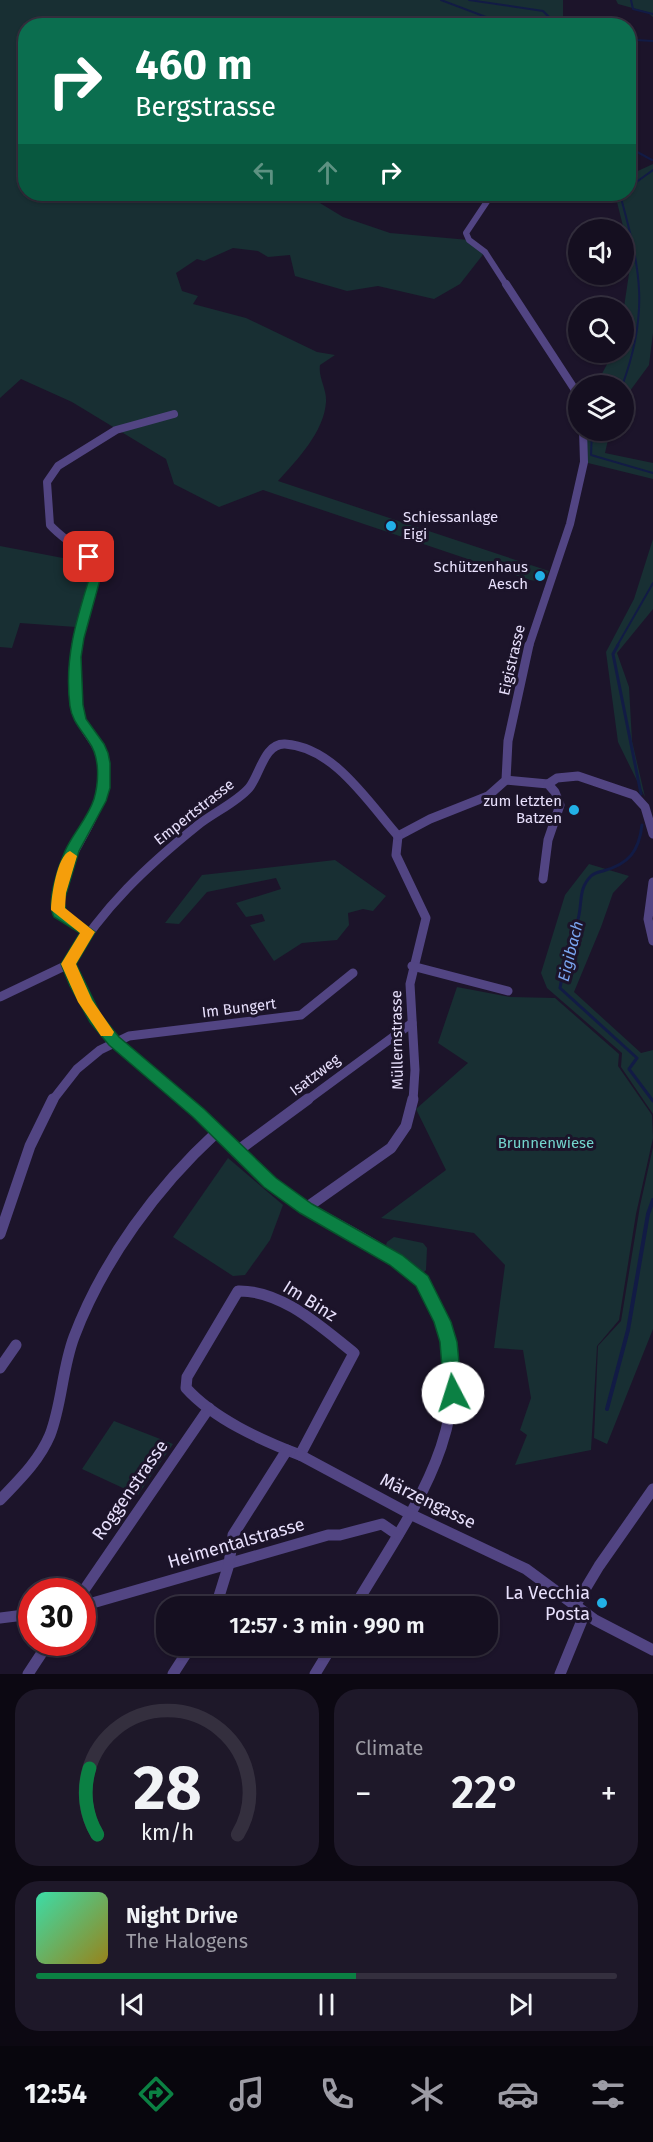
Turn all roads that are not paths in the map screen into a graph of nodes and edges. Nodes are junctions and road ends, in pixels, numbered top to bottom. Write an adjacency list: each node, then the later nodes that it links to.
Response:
1 (487, 201): 2 (street)
2 (568, 379)
3 (174, 414): 11 (street)
4 (583, 441): 5 (street, Eigistrasse)
5 (506, 780): 6 (street); 8 (street)
6 (548, 784): 7 (street); 9 (street)
7 (653, 834)
8 (398, 836): 11 (street, Empertstrasse); 14 (street, Müllernstrasse)
9 (543, 879)
10 (653, 882): 12 (street)
11 (88, 932): 13 (street, Empertstrasse)
12 (653, 941)
13 (69, 964): 17 (street); 19 (street)
14 (412, 966): 16 (street); 18 (street, Müllernstrasse)
15 (353, 973): 19 (street, Im Bungert)
16 (508, 991)
17 (0, 997)
18 (412, 1023): 21 (street, Isatzweg); 22 (street, Müllernstrasse)
19 (114, 1041): 20 (street); 23 (street)
20 (217, 1132): 21 (street); 31 (street)
21 (236, 1152): 22 (street)
22 (306, 1208): 32 (street)
23 (0, 1234)
24 (16, 1345): 25 (street)
25 (0, 1368)
26 (186, 1388): 27 (street, Märzengasse); 29 (street, Im Binz)
27 (209, 1408): 28 (street, Märzengasse); 35 (street, Roggenstrasse)
28 (287, 1450): 29 (street, Märzengasse); 34 (street)
29 (300, 1455): 32 (street, Märzengasse)
30 (653, 1489): 39 (street)
31 (0, 1500)
32 (410, 1514): 33 (street); 39 (street, Märzengasse)
33 (398, 1535): 34 (street, Heimentalstrasse); 37 (street)
34 (229, 1564): 36 (street); 38 (street, Heimentalstrasse)
35 (92, 1578)
36 (219, 1596)
37 (362, 1596)
38 (96, 1602)
39 (580, 1609): 42 (street, Märzengasse); 49 (street)
40 (18, 1616): 41 (street)
41 (0, 1618)
42 (653, 1650)
43 (40, 1656): 46 (street)
44 (184, 1656): 47 (street)
45 (326, 1656): 48 (street)
46 (28, 1674)
47 (172, 1674)
48 (315, 1674)
49 (560, 1674)

